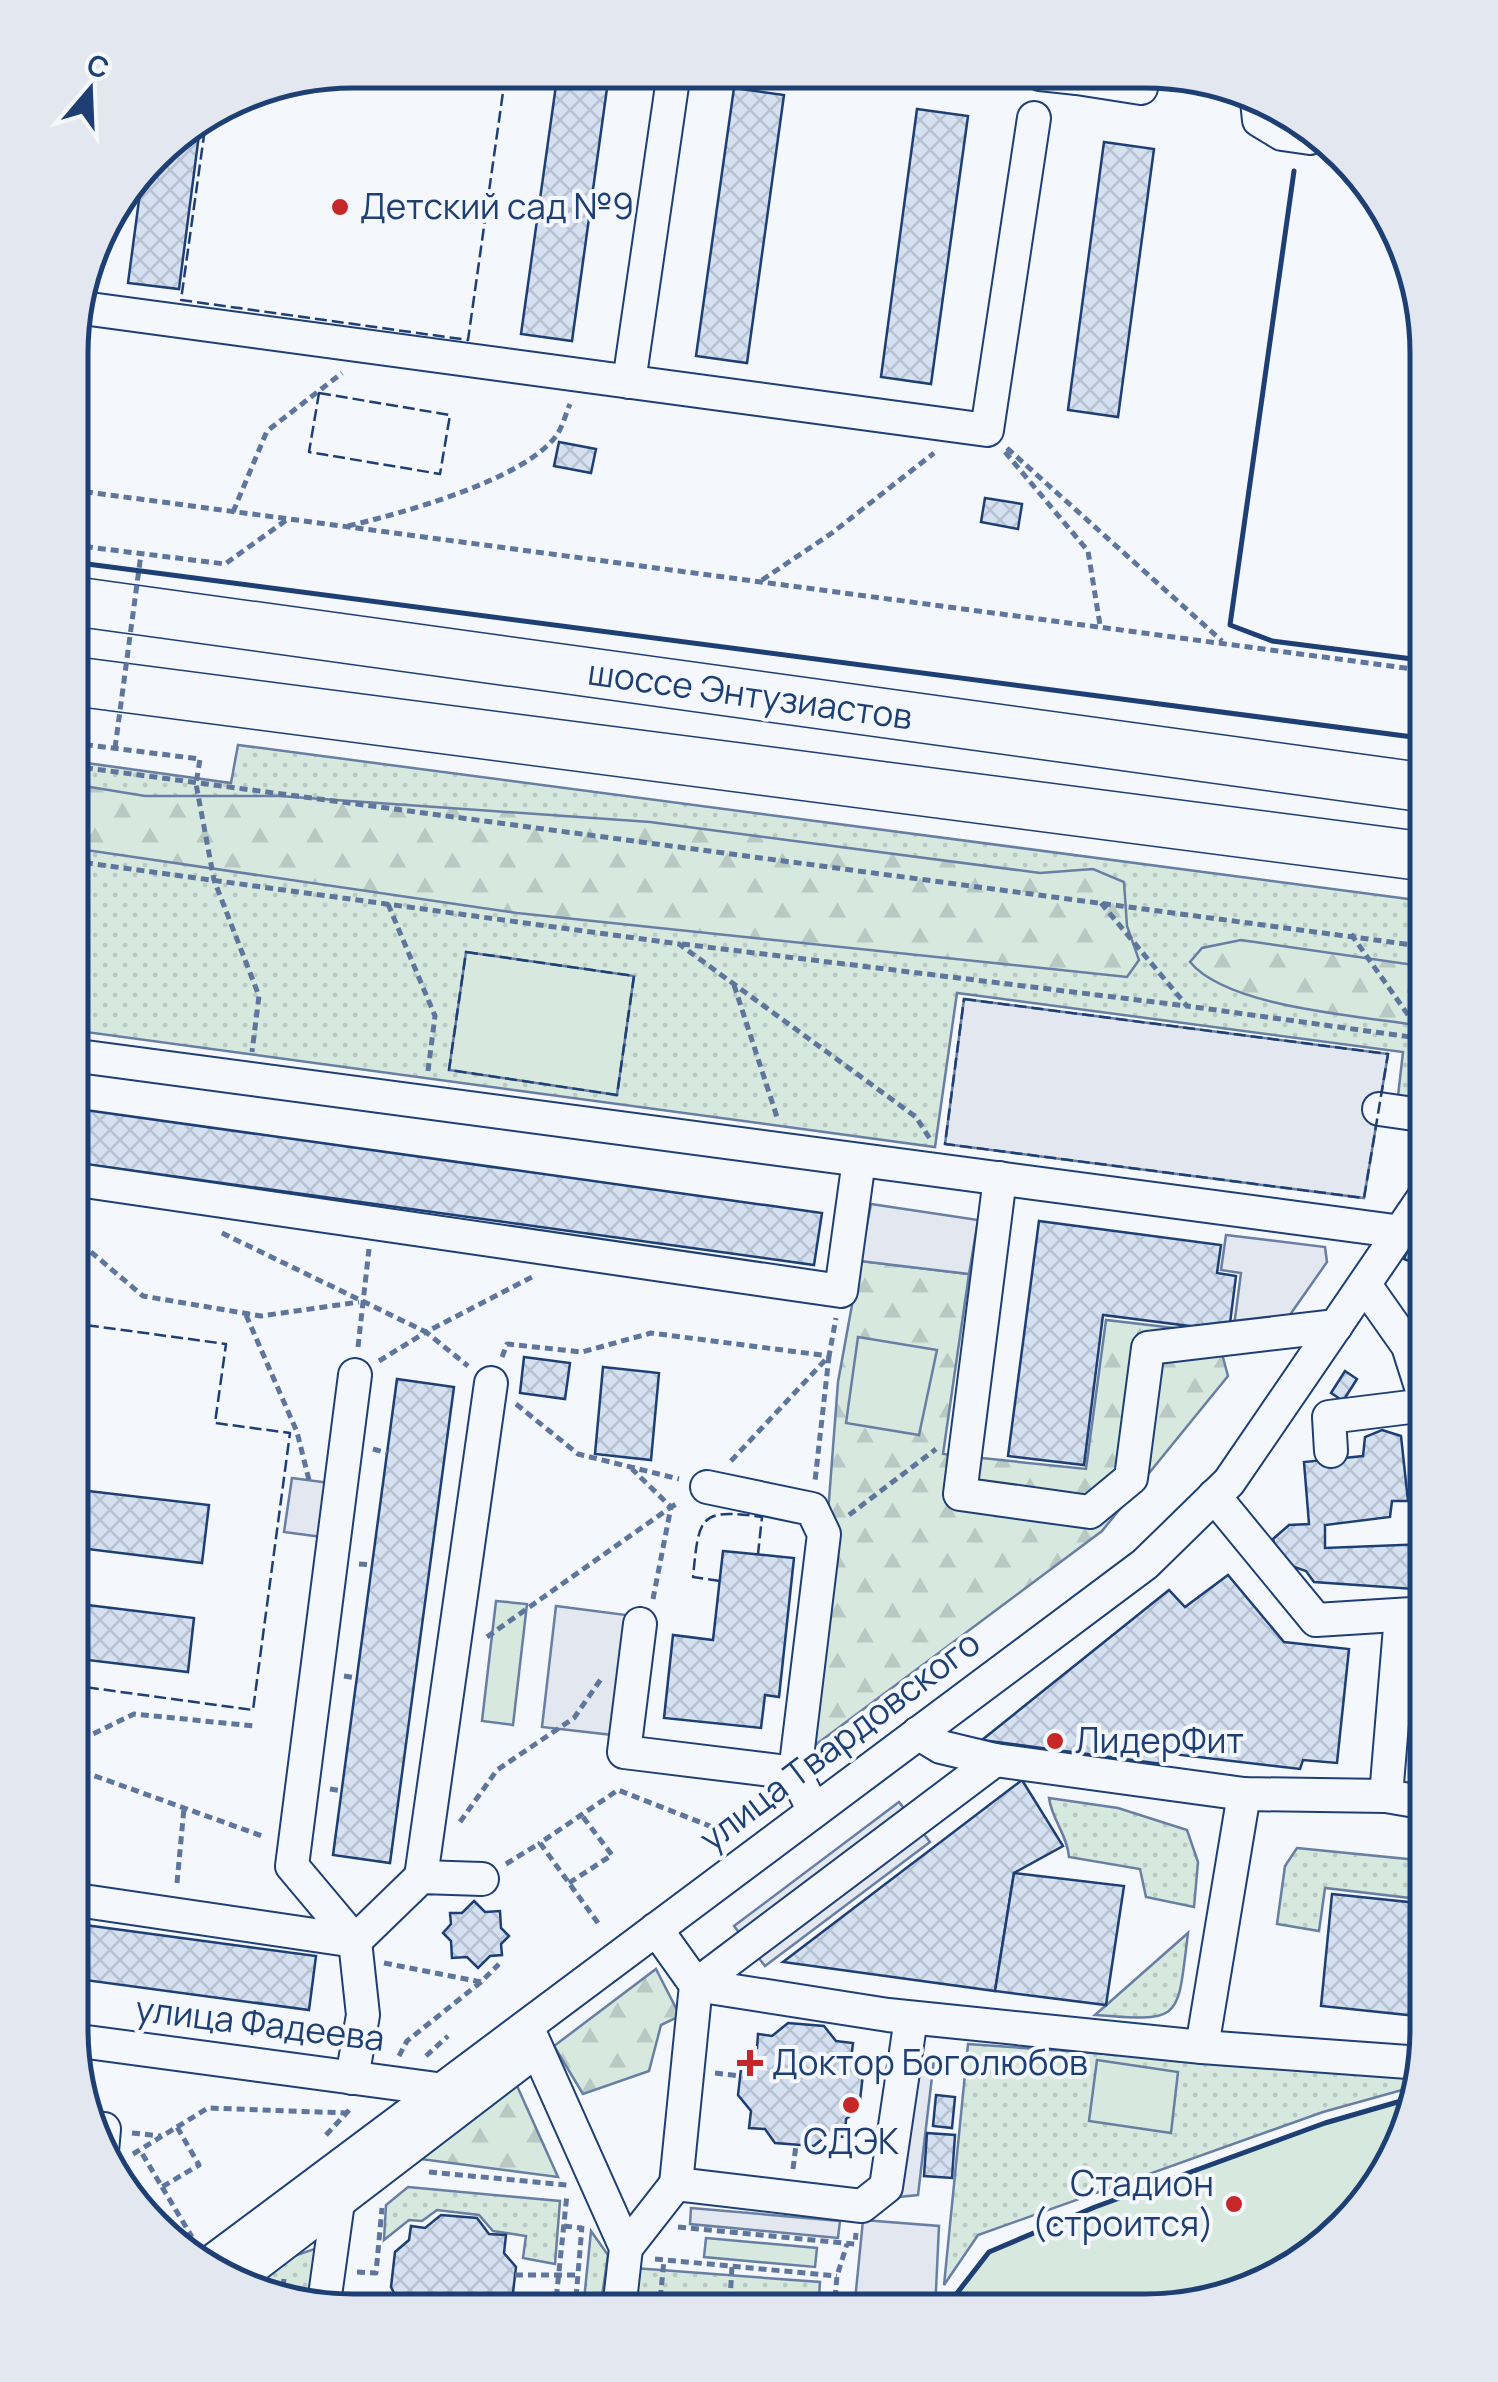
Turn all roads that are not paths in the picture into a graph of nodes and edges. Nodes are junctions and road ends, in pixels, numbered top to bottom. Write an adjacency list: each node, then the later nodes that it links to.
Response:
1 (672, 88): 6 (street)
2 (1259, 114): 4 (street)
3 (1034, 118): 6 (street)
4 (1296, 135)
5 (92, 309): 6 (street)
6 (629, 382)
7 (88, 603): 9 (highway, шоссе Энтузиастов)
8 (88, 684): 10 (highway, шоссе Энтузиастов)
9 (1410, 786)
10 (1410, 855)
11 (88, 1057): 14 (street)
12 (1378, 1109): 13 (street)
13 (1410, 1114)
14 (859, 1160): 15 (street); 16 (street)
15 (1000, 1178): 18 (street); 20 (street)
16 (88, 1181)
17 (1410, 1219): 18 (street, улица Твардовского)
18 (1402, 1232): 19 (street, улица Твардовского)
19 (1364, 1286): 20 (street, улица Твардовского); 21 (street)
20 (1336, 1326): 27 (street, улица Твардовского)
21 (1410, 1352)
22 (354, 1375): 42 (street)
23 (491, 1383): 38 (street)
24 (1410, 1409): 25 (street)
25 (1331, 1451)
26 (707, 1486): 33 (street)
27 (1214, 1496): 28 (street); 31 (street, улица Твардовского)
28 (1410, 1614)
29 (640, 1624): 33 (street)
30 (1410, 1640): 35 (street)
31 (918, 1733): 32 (street); 37 (street, улица Твардовского)
32 (995, 1760): 34 (street); 43 (street)
33 (795, 1773): 37 (street)
34 (1244, 1794): 35 (street); 47 (street)
35 (1386, 1796): 36 (street)
36 (1410, 1800)
37 (814, 1811): 41 (street, улица Твардовского)
38 (421, 1877): 39 (street); 42 (street)
39 (482, 1879)
40 (88, 1902): 42 (street)
41 (656, 1929): 43 (street); 45 (street, улица Твардовского)
42 (356, 1949): 49 (street)
43 (696, 1985): 44 (street); 51 (street)
44 (911, 2018): 47 (street); 51 (street)
45 (531, 2038): 50 (street, улица Твардовского); 52 (street); 53 (street)
46 (88, 2042): 49 (street, улица Фадеева)
47 (1202, 2047): 48 (street)
48 (1408, 2062)
49 (352, 2078): 50 (street, улица Фадеева)
50 (437, 2089): 54 (street, улица Твардовского)
51 (676, 2184): 53 (street)
52 (338, 2202): 55 (street); 56 (street)
53 (632, 2243): 57 (street)
54 (203, 2248)
55 (247, 2272)
56 (326, 2292)
57 (623, 2294)

